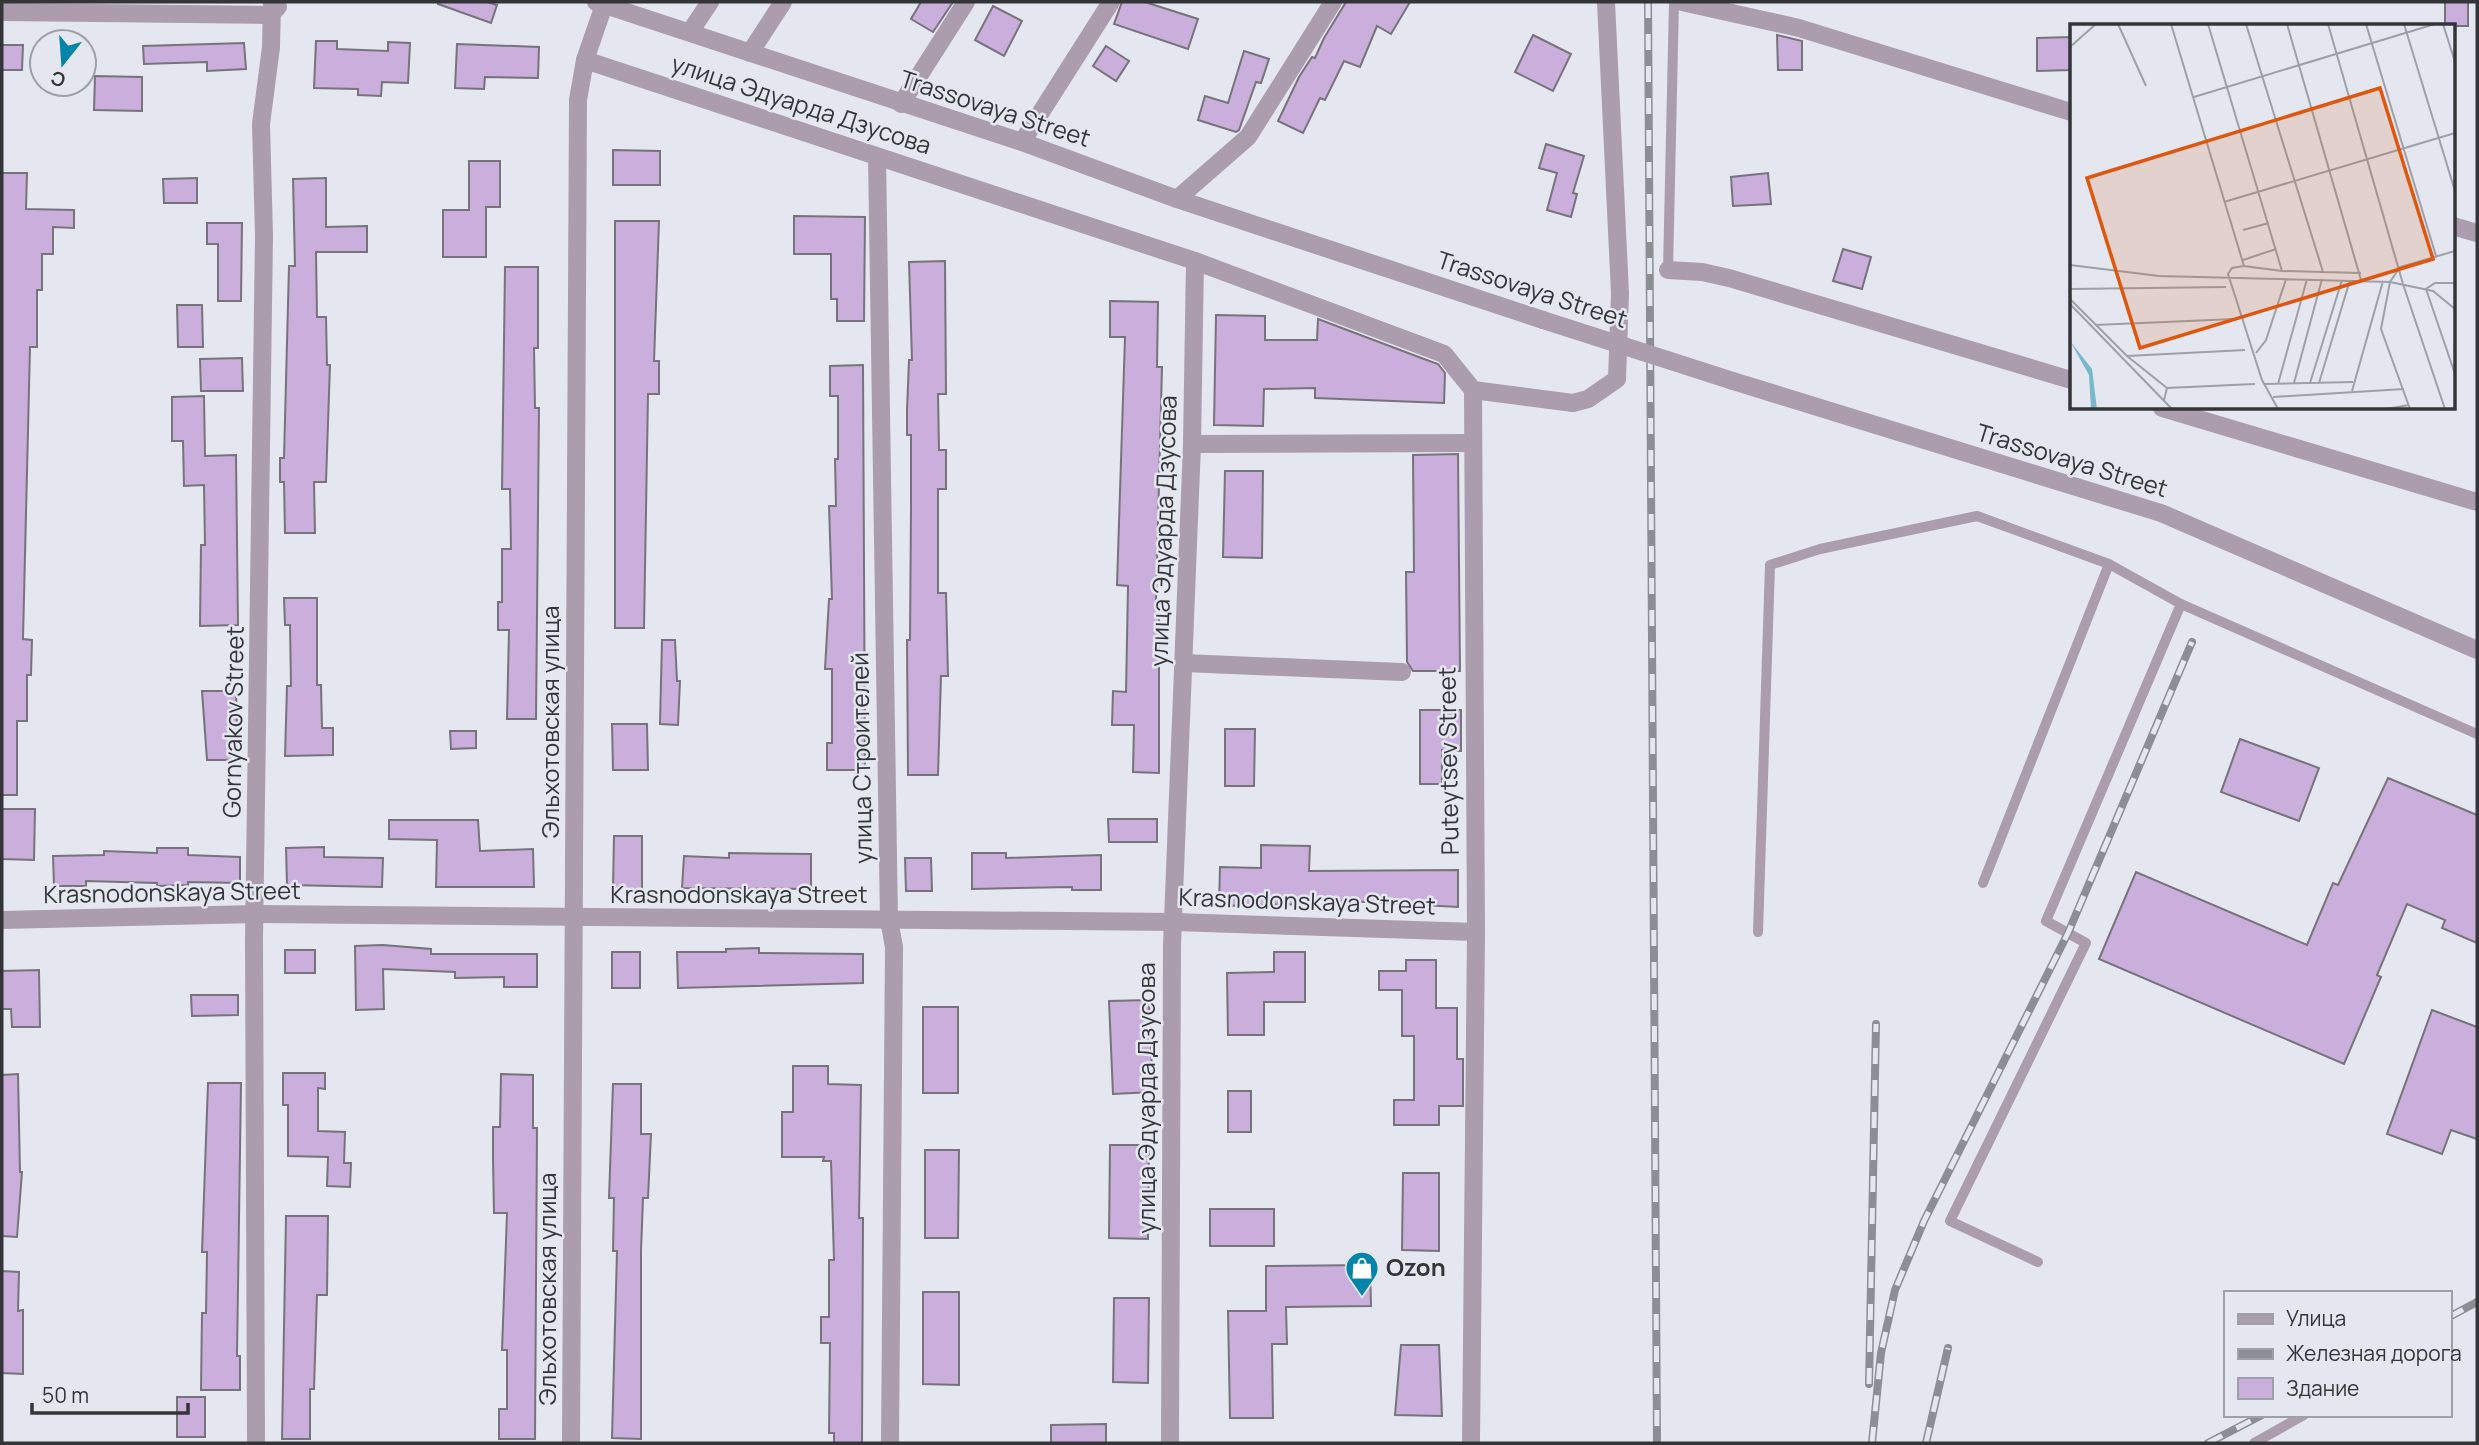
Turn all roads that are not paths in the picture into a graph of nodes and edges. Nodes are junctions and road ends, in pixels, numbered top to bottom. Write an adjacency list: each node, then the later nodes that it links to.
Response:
1 (283, 2): 11 (street)
2 (710, 2): 13 (street)
3 (783, 2): 14 (street)
4 (966, 2): 16 (street)
5 (1111, 2): 18 (street)
6 (1333, 2): 20 (street)
7 (1606, 2): 26 (street)
8 (1674, 2): 24 (lane)
9 (1682, 2): 17 (street)
10 (600, 3): 13 (street, Trassovaya Street); 15 (street, Эльхотовская улица)
11 (271, 9): 12 (street); 38 (street, Gornyakov Street)
12 (2, 12)
13 (690, 32): 14 (street, Trassovaya Street)
14 (750, 52): 16 (street, Trassovaya Street)
15 (585, 60): 19 (street, улица Эдуарда Дзусова); 39 (street, Эльхотовская улица)
16 (901, 104): 18 (street, Trassovaya Street)
17 (2070, 111)
18 (1022, 142): 20 (street, Trassovaya Street)
19 (877, 157): 23 (street, улица Эдуарда Дзусова); 41 (street, улица Строителей)
20 (1177, 199): 33 (street, Trassovaya Street, bridge)
21 (2454, 226): 22 (street)
22 (2477, 233)
23 (1195, 261): 26 (street); 29 (street, улица Эдуарда Дзусова)
24 (1668, 270): 25 (street)
25 (2070, 380)
26 (1473, 390): 28 (street, Puteytsev Street)
27 (2169, 410): 30 (street)
28 (1473, 443): 29 (street); 43 (street, Puteytsev Street)
29 (1192, 444): 34 (street, улица Эдуарда Дзусова)
30 (2477, 502)
31 (2109, 564): 32 (lane); 37 (lane); 44 (lane)
32 (2181, 604): 36 (lane); 45 (lane)
33 (2477, 650)
34 (1184, 663): 35 (street); 42 (street, улица Эдуарда Дзусова)
35 (1402, 673)
36 (2477, 734)
37 (1983, 883)
38 (257, 914): 39 (street, Krasnodonskaya Street); 40 (street, Krasnodonskaya Street); 47 (street, Gornyakov Street)
39 (575, 919): 41 (street, Krasnodonskaya Street); 48 (street, Эльхотовская улица)
40 (2, 920)
41 (889, 920): 42 (street, Krasnodonskaya Street); 49 (street, улица Строителей)
42 (1175, 922): 43 (street, Krasnodonskaya Street); 50 (street, улица Эдуарда Дзусова)
43 (1476, 932): 51 (street, Puteytsev Street)
44 (1758, 932)
45 (2038, 1262)
46 (2300, 1417): 52 (lane)
47 (256, 1443)
48 (571, 1443)
49 (890, 1443)
50 (1170, 1443)
51 (1471, 1443)
52 (2254, 1443)

